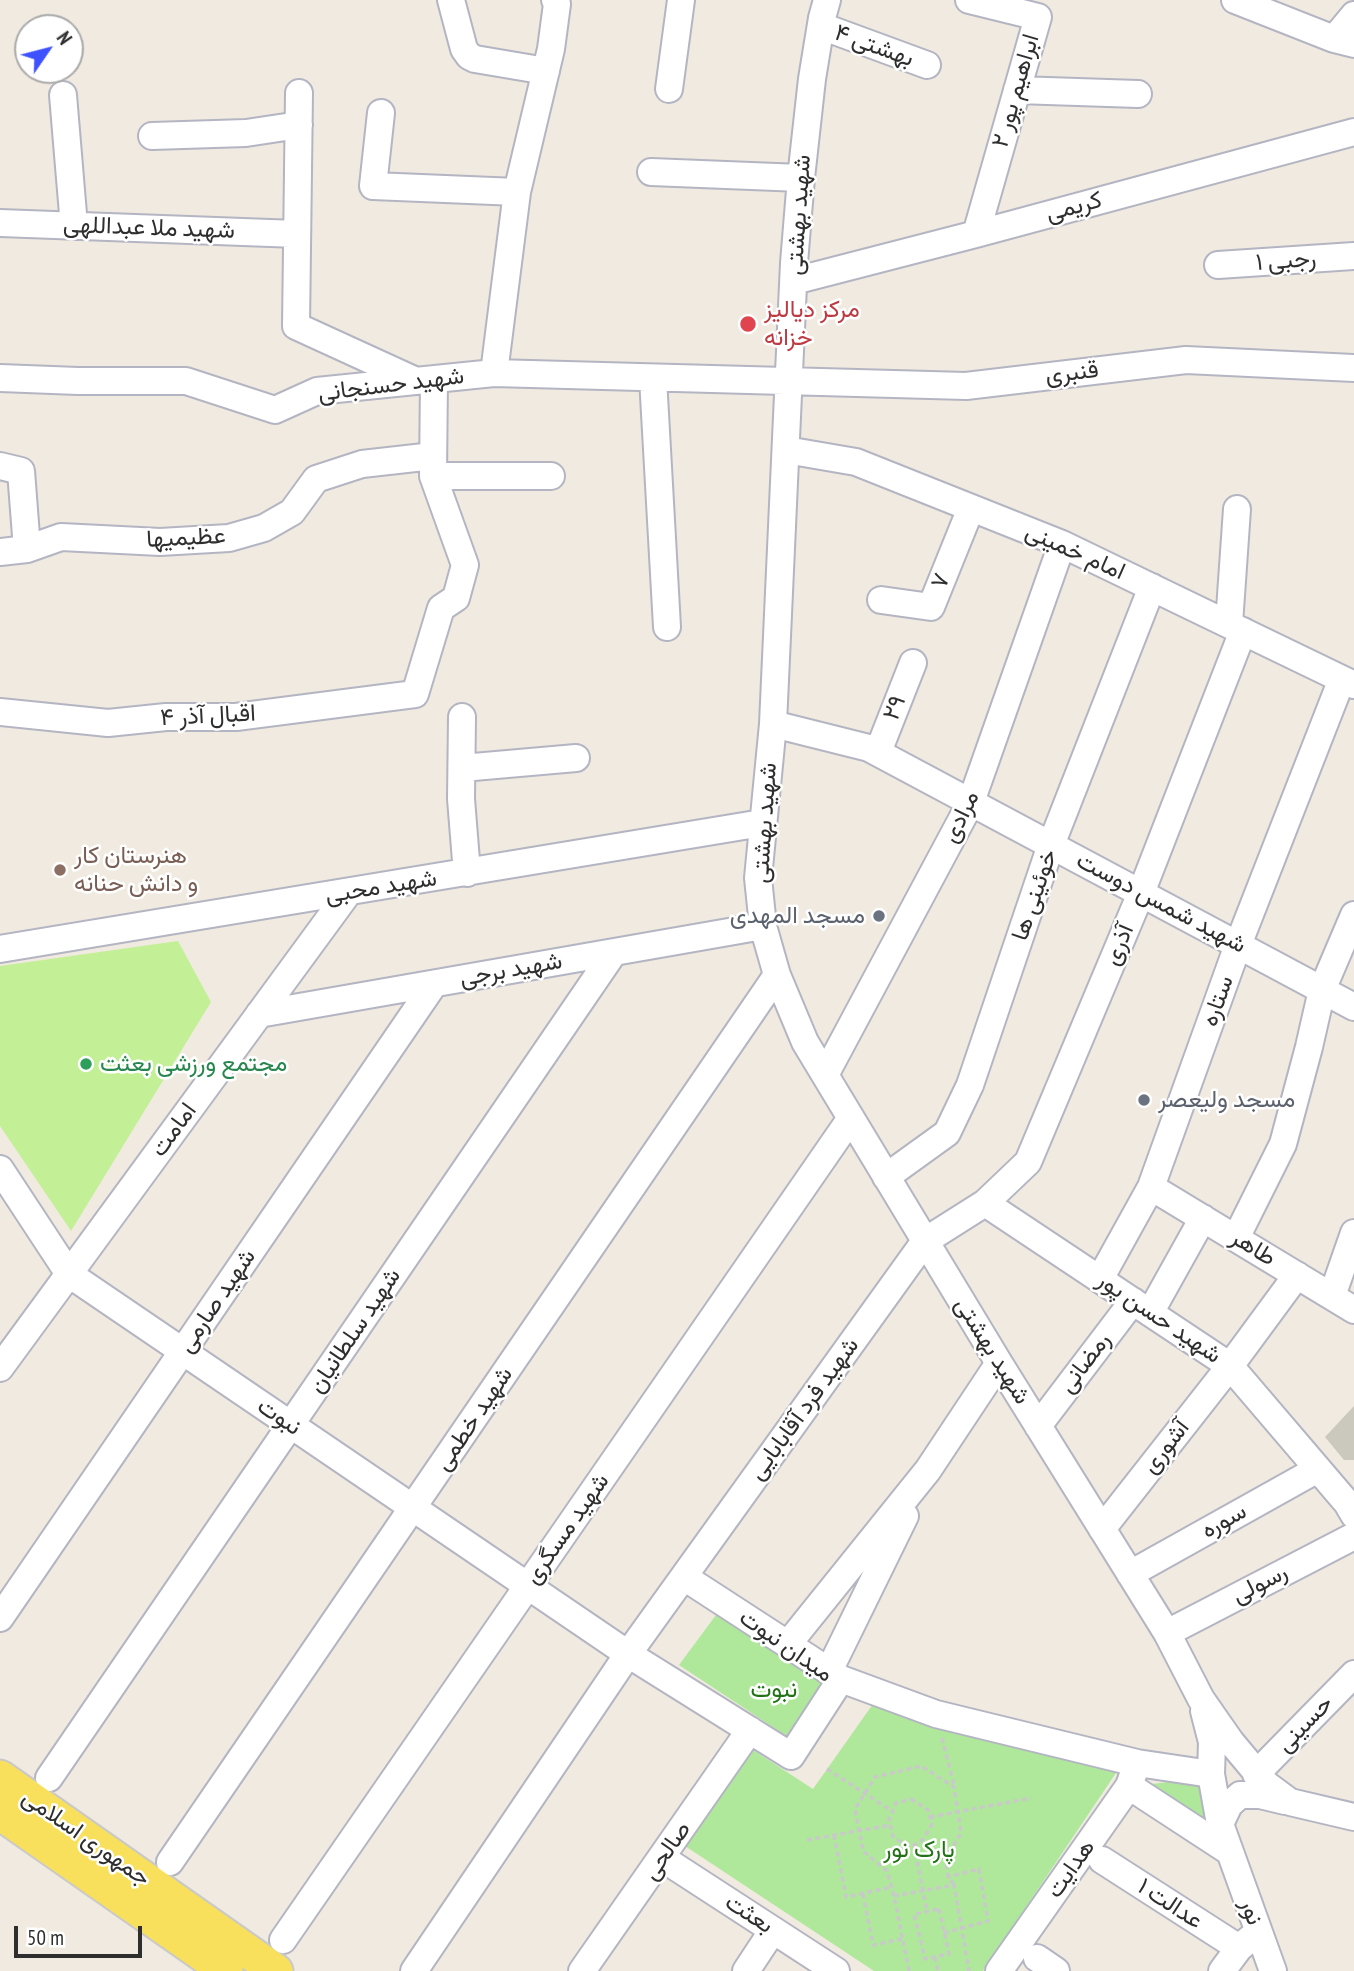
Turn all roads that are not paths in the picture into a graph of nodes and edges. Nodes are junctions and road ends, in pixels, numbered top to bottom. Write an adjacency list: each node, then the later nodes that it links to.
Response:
1 (451, 0): 11 (street)
2 (555, 0): 11 (street)
3 (681, 0): 12 (street)
4 (827, 0): 8 (street, شهید بهشتی)
5 (969, 0): 13 (street, ابراهیم پور ۲)
6 (1246, 2): 9 (street)
7 (1354, 15): 9 (street)
8 (821, 26): 10 (street, بهشتی ۴); 22 (street, شهید بهشتی)
9 (1344, 41)
10 (927, 65)
11 (546, 71): 23 (street)
12 (669, 89)
13 (1017, 90): 15 (street); 27 (street, ابراهیم پور ۲)
14 (299, 93): 18 (street)
15 (1139, 93)
16 (64, 95): 25 (street)
17 (381, 113): 23 (street)
18 (299, 125): 20 (street); 26 (street)
19 (1354, 132): 27 (street, کریمی)
20 (152, 136)
21 (652, 172): 22 (street)
22 (801, 177): 30 (street, شهید بهشتی)
23 (517, 191): 32 (street)
24 (0, 223): 25 (street, شهید ملا عبداللهی)
25 (74, 226): 26 (street, شهید ملا عبداللهی)
26 (297, 234): 35 (street)
27 (975, 234): 30 (street, کریمی)
28 (1354, 256): 29 (street, رجبی ۱)
29 (1218, 265)
30 (794, 281): 36 (street, شهید بهشتی)
31 (1354, 368): 36 (street, قنبری)
32 (494, 373): 34 (street, شهید حسنجانی); 35 (street, شهید حسنجانی)
33 (0, 378): 35 (street, شهید حسنجانی)
34 (653, 378): 36 (street, شهید حسنجانی); 48 (street)
35 (425, 380): 39 (street)
36 (789, 382): 37 (street, شهید بهشتی)
37 (786, 450): 41 (street, امام خمینی); 54 (street, شهید بهشتی)
38 (0, 466): 44 (street)
39 (433, 466): 40 (street, عظیمیها); 44 (street, عظیمیها); 52 (street, اقبال آذر ۴)
40 (551, 476)
41 (971, 508): 43 (street, امام خمینی); 47 (street, ۷)
42 (1237, 509): 49 (street, آذری)
43 (1062, 544): 46 (street, امام خمینی); 58 (street, مرادی)
44 (27, 549): 45 (street, عظیمیها)
45 (0, 551)
46 (1152, 587): 49 (street, امام خمینی); 60 (street, خوئینی ها)
47 (881, 600)
48 (667, 628)
49 (1236, 628): 51 (street, امام خمینی); 63 (street, آذری)
50 (913, 663): 55 (street, ۲۹)
51 (1348, 682): 66 (street, ستاره)
52 (0, 712)
53 (462, 717): 57 (street)
54 (773, 724): 55 (street, شهید شمس دوست); 59 (street, شهید بهشتی)
55 (878, 752): 58 (street, شهید شمس دوست)
56 (576, 758): 57 (street)
57 (462, 768): 61 (street)
58 (971, 802): 60 (street, شهید شمس دوست); 74 (street, مرادی)
59 (762, 824): 61 (street, شهید محبی); 65 (street, شهید بهشتی)
60 (1051, 845): 63 (street, شهید شمس دوست); 76 (street, خوئینی ها)
61 (467, 873): 62 (street, شهید محبی)
62 (348, 893): 67 (street, شهید محبی); 73 (street, امامت)
63 (1141, 893): 66 (street, شهید شمس دوست); 79 (street, آذری)
64 (1354, 915): 71 (street)
65 (763, 926): 68 (street, شهید برجی); 69 (street, شهید بهشتی)
66 (1238, 945): 71 (street, شهید شمس دوست); 78 (street, ستاره)
67 (0, 949)
68 (614, 952): 70 (street, شهید برجی); 93 (street, شهید سلطانیان)
69 (777, 975): 74 (street, شهید بهشتی); 98 (street, شهید خطمی)
70 (434, 984): 73 (street, شهید برجی); 89 (street, شهید صارمی)
71 (1322, 989): 72 (street, شهید شمس دوست); 82 (street)
72 (1354, 1007)
73 (259, 1014): 84 (street, امامت)
74 (825, 1075): 75 (street, شهید بهشتی)
75 (851, 1118): 76 (street, شهید بهشتی); 103 (street, شهید مسگری)
76 (887, 1177): 83 (street, شهید بهشتی)
77 (3, 1184): 84 (street)
78 (1151, 1186): 80 (street, طاهر); 86 (street, ستاره)
79 (985, 1203): 83 (street); 86 (street, شهید حسن پور)
80 (1203, 1218): 82 (street, طاهر); 88 (street, رمضانی)
81 (1354, 1233): 87 (street)
82 (1236, 1238): 85 (street, طاهر)
83 (925, 1241): 90 (street, شهید بهشتی); 102 (street, شهید فرد آقابابایی)
84 (69, 1274): 89 (street, نبوت); 92 (street, امامت)
85 (1297, 1275): 87 (street, طاهر); 91 (street, آشوری)
86 (1100, 1279): 88 (street, شهید حسن پور)
87 (1343, 1303)
88 (1141, 1307): 91 (street, شهید حسن پور); 94 (street, رمضانی)
89 (183, 1352): 93 (street, نبوت); 104 (street, شهید صارمی)
90 (999, 1363): 94 (street, شهید بهشتی); 96 (street)
91 (1230, 1366): 95 (street, شهید حسن پور); 99 (street, آشوری)
92 (0, 1368)
93 (291, 1425): 98 (street, نبوت); 116 (street, شهید سلطانیان)
94 (1038, 1426): 99 (street, شهید بهشتی)
95 (1318, 1469): 97 (street, شهید حسن پور); 101 (street, سوره)
96 (928, 1470): 106 (street); 109 (street)
97 (1352, 1502)
98 (413, 1507): 103 (street, نبوت); 124 (street, شهید خطمی)
99 (1102, 1528): 101 (street, شهید بهشتی)
100 (1354, 1536): 105 (street, رسولی)
101 (1130, 1574): 105 (street, شهید بهشتی)
102 (684, 1577): 106 (street, میدان نبوت); 107 (street)
103 (528, 1586): 107 (street, نبوت); 127 (street, شهید مسگری)
104 (0, 1619)
105 (1167, 1633): 110 (street, شهید بهشتی)
106 (788, 1644): 109 (street, میدان نبوت)
107 (628, 1654): 111 (street, میدان نبوت); 129 (street)
108 (1354, 1674): 113 (street, حسینی)
109 (835, 1675): 111 (street, میدان نبوت); 114 (street)
110 (1201, 1699): 112 (street, شهید بهشتی); 113 (street, شهید بهشتی)
111 (750, 1730): 122 (street, صالحی)
112 (1211, 1774): 114 (street); 120 (street, شهید بهشتی)
113 (1256, 1774): 117 (street, شهید بهشتی)
114 (1133, 1775): 121 (street); 133 (street, هدایت)
115 (0, 1777): 127 (main road, جمهوری اسلامی)
116 (49, 1779)
117 (1290, 1802): 119 (street, شهید بهشتی); 120 (street, شهید بهشتی)
118 (0, 1813): 128 (main road, جمهوری اسلامی)
119 (1354, 1817)
120 (1220, 1824): 121 (street, شهید بهشتی)
121 (1230, 1852): 126 (street, نور)
122 (662, 1858): 125 (street, بعثت); 130 (street, صالحی)
123 (1102, 1860): 126 (street, عدالت ۱)
124 (170, 1862)
125 (773, 1930): 131 (street); 132 (street, بعثت)
126 (1249, 1940): 134 (street); 135 (street, نور)
127 (280, 1955)
128 (226, 1971)
129 (414, 1971)
130 (582, 1971)
131 (746, 1971)
132 (836, 1971)
133 (999, 1971)
134 (1223, 1971)
135 (1273, 1971)

